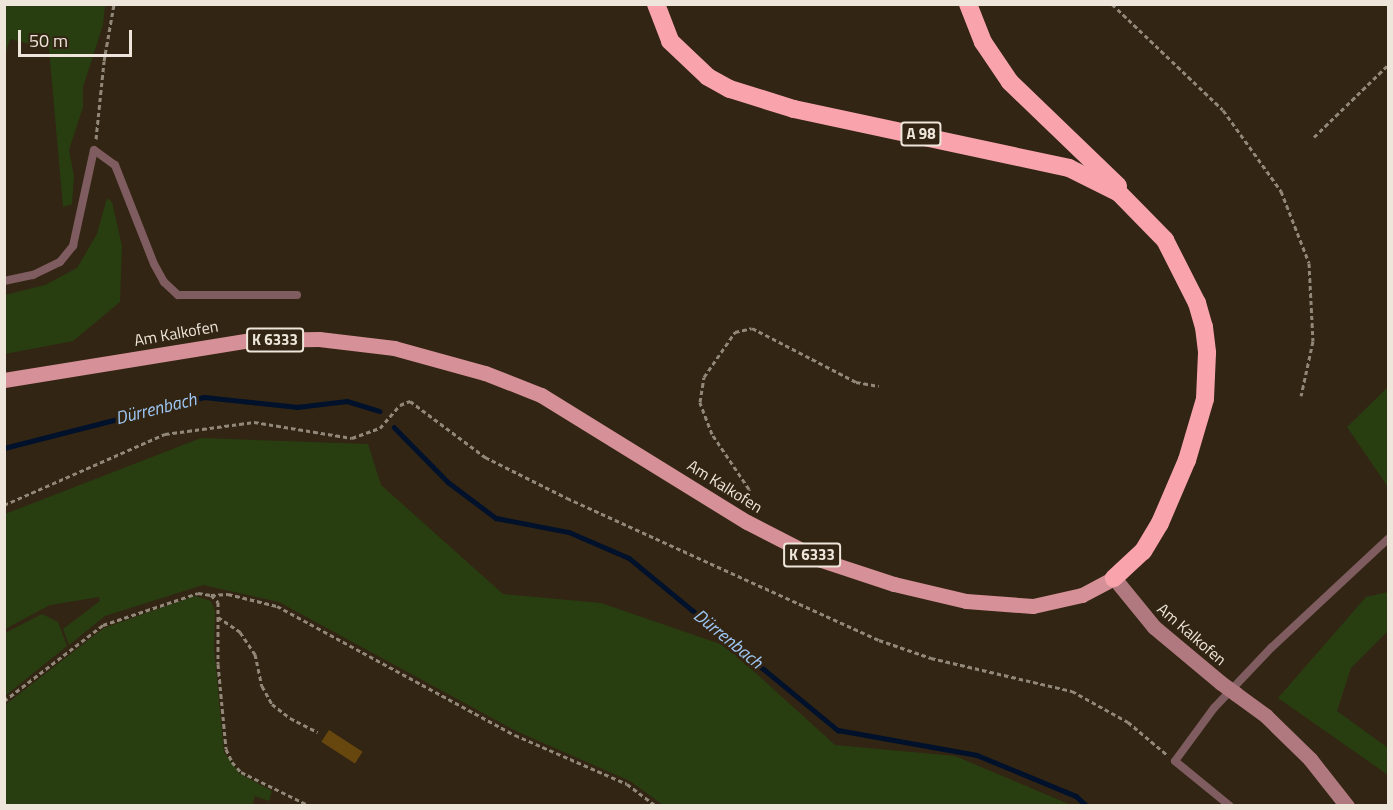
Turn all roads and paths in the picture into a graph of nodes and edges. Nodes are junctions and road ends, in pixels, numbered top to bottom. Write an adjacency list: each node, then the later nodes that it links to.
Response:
1 (114, 4): 7 (path)
2 (656, 4): 8 (highway, A 98)
3 (968, 4): 8 (highway, A 98)
4 (1112, 4): 13 (path)
5 (1389, 65): 6 (path)
6 (1314, 137)
7 (94, 150): 9 (lane); 10 (lane, Am Kalkofen)
8 (1139, 210): 17 (highway, A 98)
9 (4, 281)
10 (297, 296)
11 (4, 380): 15 (main road, Am Kalkofen / K 6333)
12 (879, 386): 15 (path)
13 (1301, 396)
14 (4, 505): 22 (path)
15 (747, 522): 17 (main road, Am Kalkofen / K 6333)
16 (1389, 539): 22 (lane)
17 (1114, 578): 26 (street, Am Kalkofen, bridge)
18 (211, 595): 19 (path); 20 (path); 24 (path)
19 (218, 617): 21 (path); 23 (path)
20 (4, 701)
21 (318, 732)
22 (1175, 761): 25 (lane)
23 (310, 806)
24 (656, 806)
25 (1230, 806)
26 (1347, 806)

